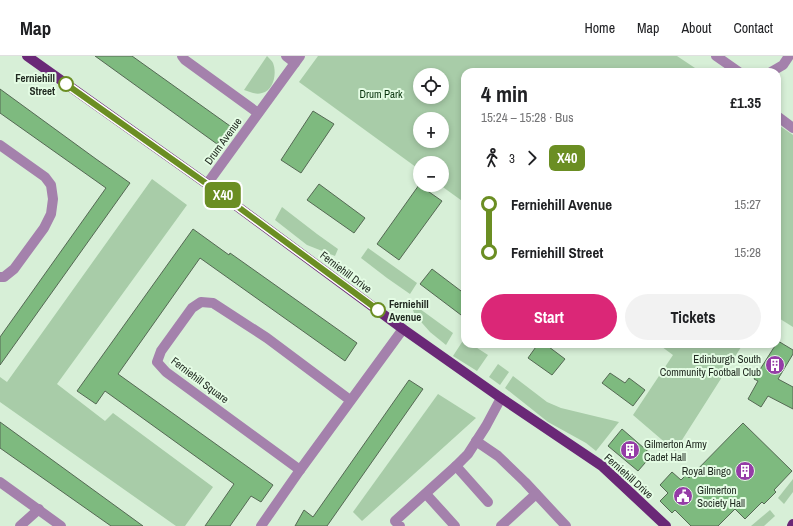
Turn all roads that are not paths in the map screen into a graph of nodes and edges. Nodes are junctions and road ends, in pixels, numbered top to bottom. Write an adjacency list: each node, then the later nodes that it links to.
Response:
1 (27, 56): 13 (main road, Ferniehill Drive)
2 (182, 56): 9 (street, Drum Avenue)
3 (286, 56): 6 (street, Drum Avenue)
4 (716, 56): 7 (street)
5 (789, 56): 8 (street)
6 (298, 60): 9 (street, Drum Avenue)
7 (733, 68)
8 (778, 68)
9 (258, 113): 13 (street, Drum Avenue)
10 (781, 119): 11 (street)
11 (793, 128)
12 (0, 146): 14 (street)
13 (207, 184): 15 (main road, Ferniehill Drive)
14 (0, 278)
15 (403, 329): 16 (main road, Ferniehill Drive); 17 (street)
16 (501, 398): 18 (street); 33 (main road, Ferniehill Drive)
17 (350, 400): 20 (street); 20 (street, Ferniehill Square)
18 (476, 441): 19 (street); 23 (street)
19 (456, 466): 22 (street); 24 (street)
20 (300, 470): 28 (street)
21 (0, 482): 25 (street)
22 (426, 494): 29 (street); 30 (street)
23 (536, 494): 31 (street); 32 (street)
24 (488, 502)
25 (39, 510): 26 (street); 27 (street)
26 (20, 526)
27 (61, 526)
28 (261, 526)
29 (400, 526)
30 (455, 526)
31 (501, 526)
32 (566, 526)
33 (666, 526)

